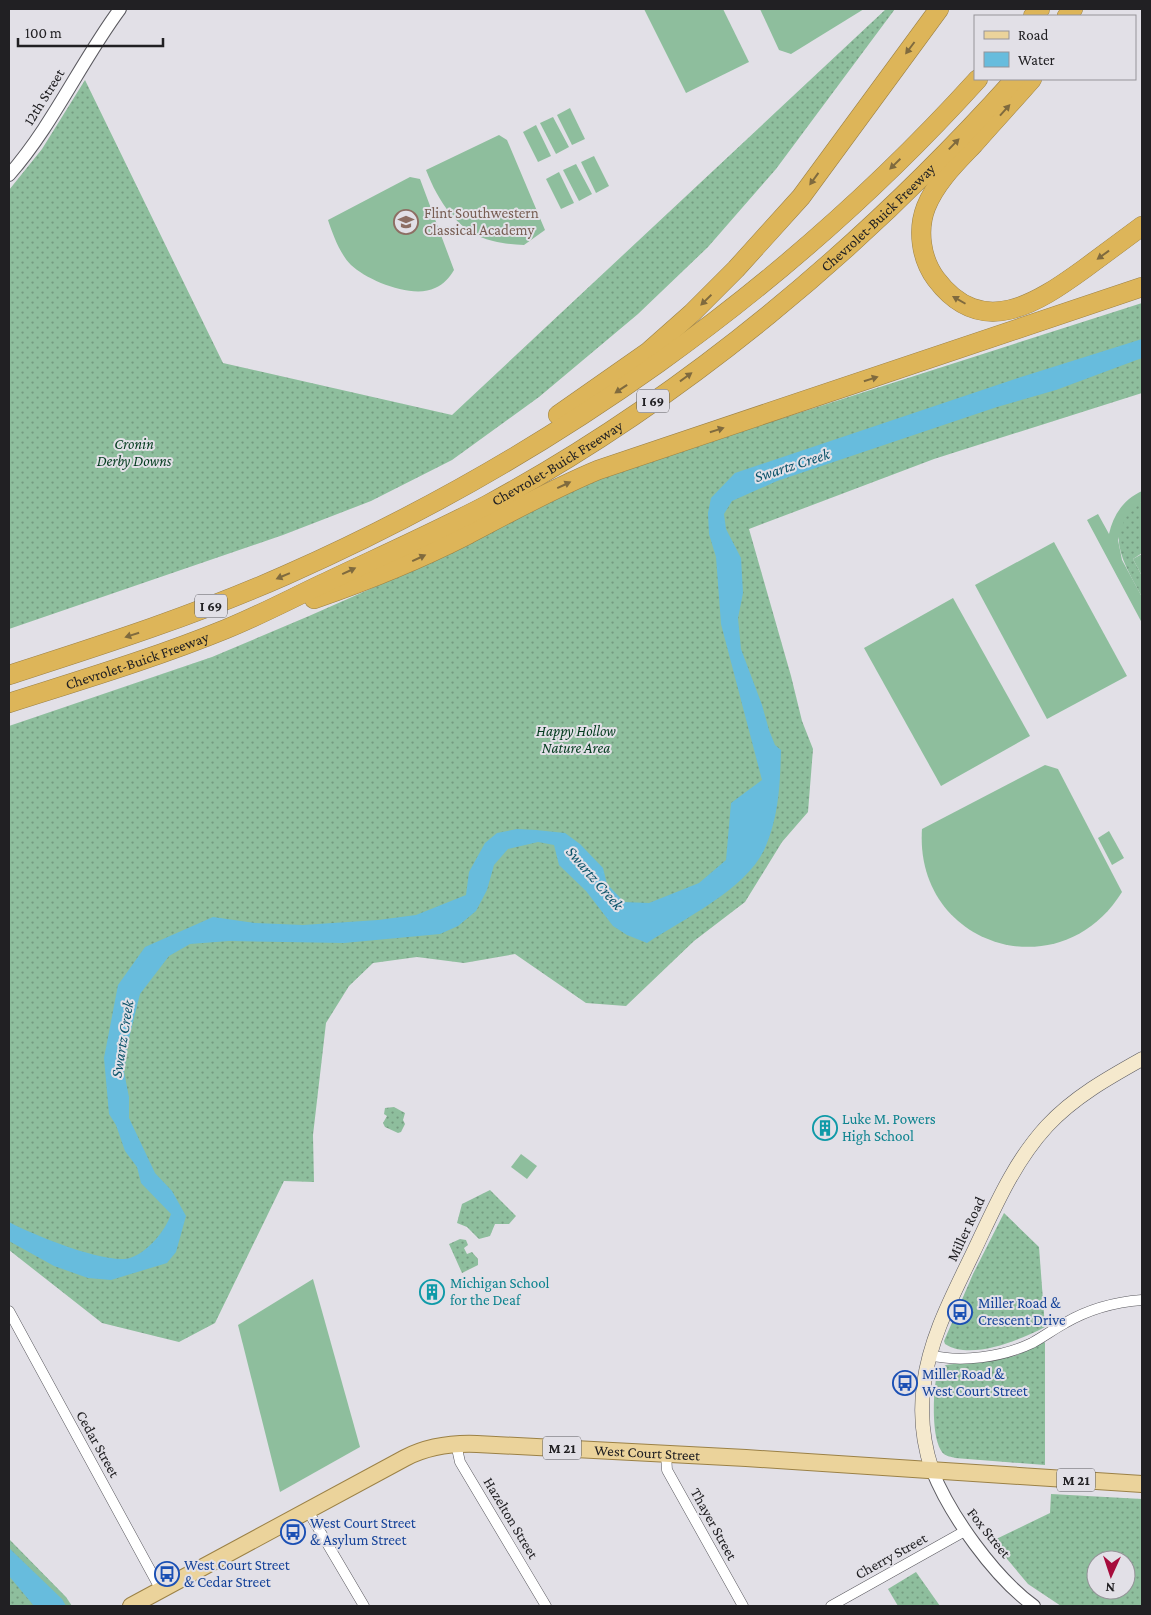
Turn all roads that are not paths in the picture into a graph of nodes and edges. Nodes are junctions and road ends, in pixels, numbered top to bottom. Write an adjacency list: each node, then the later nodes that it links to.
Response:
1 (120, 9): 6 (street, 12th Street)
2 (939, 9): 9 (highway, one-way to 9)
3 (977, 80): 9 (highway, Chevrolet-Buick Freeway / I 69, one-way to 9)
4 (1013, 80): 10 (highway, Chevrolet-Buick Freeway / I 69, one-way to 4)
5 (1031, 80): 7 (highway, one-way to 5)
6 (9, 175)
7 (1142, 226)
8 (1142, 287): 10 (highway, one-way to 8)
9 (406, 518): 11 (highway, Chevrolet-Buick Freeway / I 69, one-way to 11)
10 (226, 629): 12 (highway, Chevrolet-Buick Freeway / I 69)
11 (9, 675)
12 (9, 703)
13 (1141, 1061): 16 (main road, Miller Road)
14 (1142, 1300): 16 (street)
15 (9, 1311): 23 (street, Cedar Street)
16 (930, 1355): 19 (main road, Miller Road)
17 (456, 1444): 18 (main road, West Court Street / M 21); 21 (main road, West Court Street / M 21); 26 (street, Hazelton Street)
18 (666, 1454): 19 (main road, West Court Street / M 21); 27 (street, Thayer Street)
19 (932, 1470): 20 (main road, West Court Street / M 21); 22 (street, Fox Street)
20 (1142, 1484)
21 (308, 1511): 23 (main road, West Court Street / M 21); 25 (street)
22 (965, 1531): 28 (street, Cherry Street); 29 (street, Fox Street)
23 (161, 1590): 24 (main road, West Court Street / M 21)
24 (131, 1606)
25 (364, 1606)
26 (546, 1606)
27 (743, 1606)
28 (832, 1606)
29 (1034, 1606)

